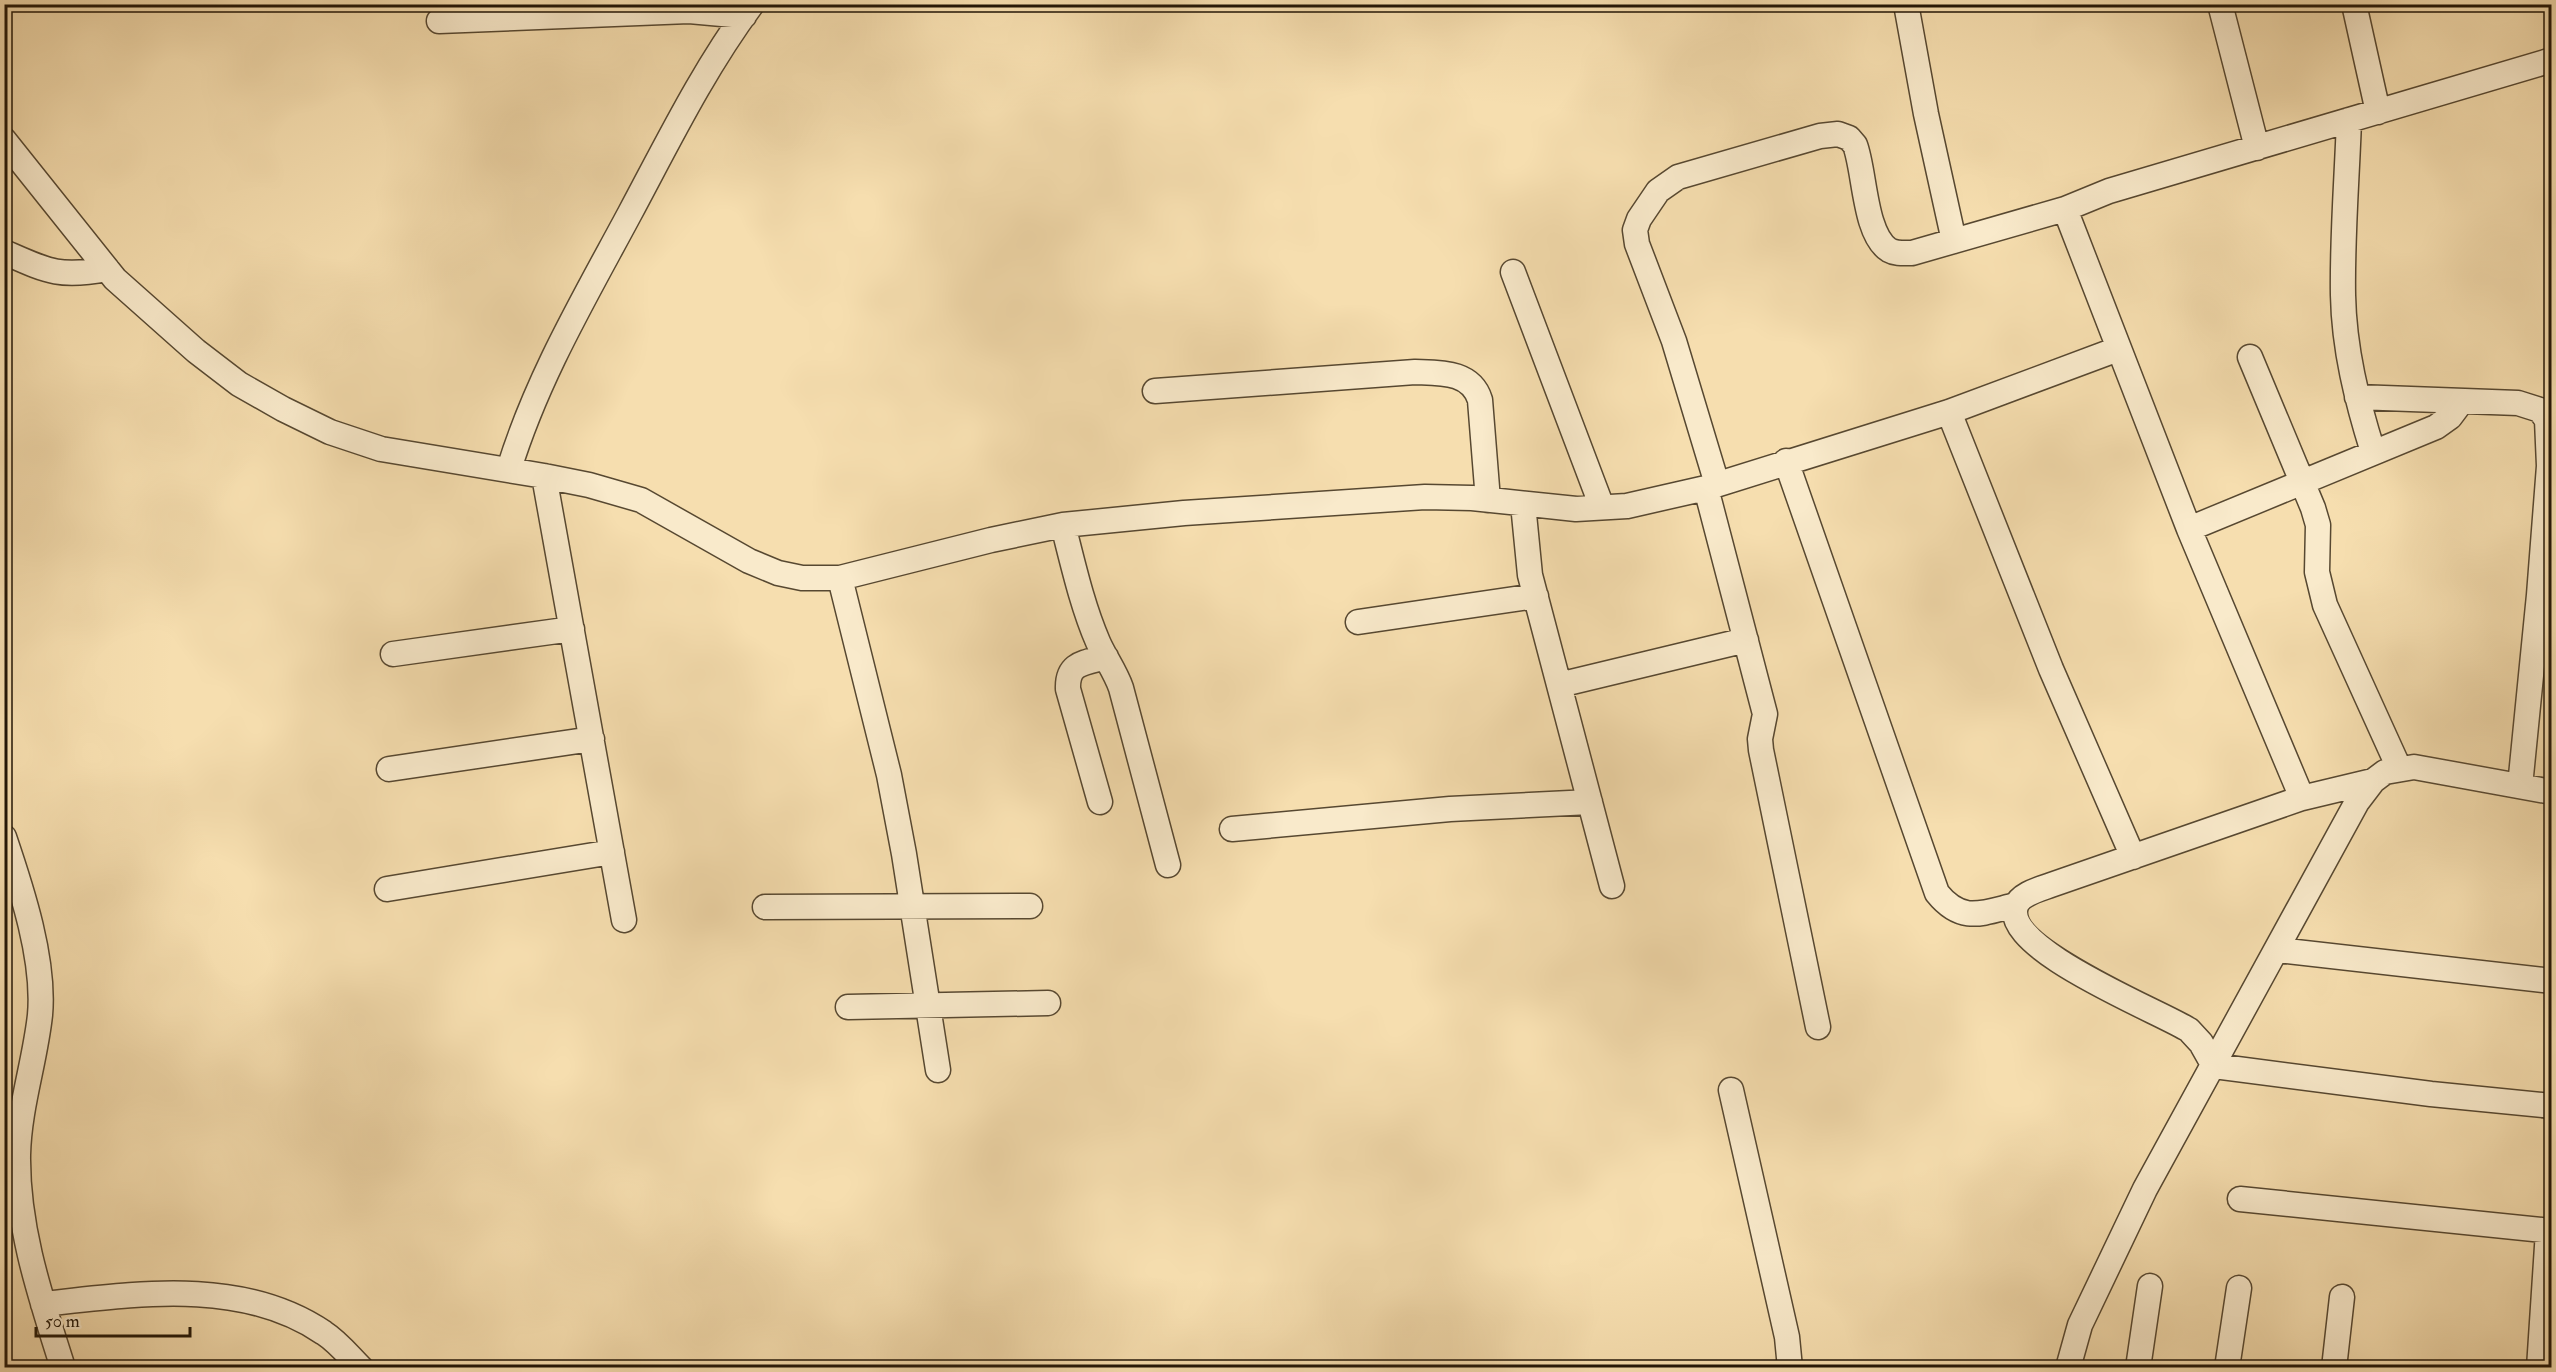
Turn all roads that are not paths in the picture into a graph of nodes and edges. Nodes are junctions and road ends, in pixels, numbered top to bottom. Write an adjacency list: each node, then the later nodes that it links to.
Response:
1 (1906, 4): 15 (street)
2 (2220, 4): 13 (street)
3 (2354, 4): 10 (street)
4 (699, 8): 5 (street); 6 (street)
5 (594, 10): 7 (street)
6 (748, 10): 28 (street)
7 (492, 12): 8 (street)
8 (439, 21)
9 (2552, 60): 10 (street)
10 (2378, 112): 11 (street)
11 (2349, 120): 13 (street); 22 (street)
12 (4, 140): 17 (street)
13 (2257, 148): 14 (street)
14 (2065, 208): 15 (street); 19 (street)
15 (1954, 241): 31 (street)
16 (4, 252): 17 (street)
17 (106, 269): 28 (street)
18 (1514, 272): 34 (street)
19 (2118, 349): 24 (street); 36 (street)
20 (2250, 357): 30 (street)
21 (1155, 391): 32 (street)
22 (2357, 397): 23 (street); 26 (street)
23 (2462, 401): 25 (street); 26 (street)
24 (1949, 412): 27 (street); 57 (street)
25 (2549, 418): 49 (street)
26 (2373, 452): 30 (street)
27 (1786, 461): 31 (street); 61 (street)
28 (509, 469): 29 (street)
29 (544, 476): 37 (street); 40 (street)
30 (2302, 482): 36 (street); 46 (street)
31 (1712, 486): 34 (street); 41 (street)
32 (1488, 500): 33 (street); 35 (street)
33 (1523, 504): 34 (street); 38 (street)
34 (1602, 507)
35 (1063, 525): 37 (street); 43 (street)
36 (2189, 530): 51 (street)
37 (840, 578): 64 (street)
38 (1536, 596): 39 (street); 44 (street)
39 (1358, 622)
40 (572, 629): 42 (street); 45 (street)
41 (1746, 640): 44 (street); 71 (street)
42 (393, 654)
43 (1106, 657): 52 (street); 58 (street)
44 (1559, 685): 53 (street)
45 (592, 739): 47 (street); 56 (street)
46 (2399, 768): 48 (street); 49 (street)
47 (389, 769)
48 (2373, 781): 51 (street); 66 (street)
49 (2520, 786): 50 (street)
50 (2552, 792)
51 (2302, 798): 57 (street)
52 (1100, 802)
53 (1590, 802): 54 (street); 59 (street)
54 (1232, 829)
55 (4, 837): 81 (street)
56 (612, 852): 60 (street); 65 (street)
57 (2133, 857): 61 (street)
58 (1168, 865)
59 (1612, 886)
60 (387, 889)
61 (2016, 905): 72 (street)
62 (1030, 906): 64 (street)
63 (765, 907): 64 (street)
64 (913, 907): 69 (street)
65 (624, 920)
66 (2278, 950): 67 (street); 72 (street)
67 (2552, 981)
68 (1048, 1003): 69 (street)
69 (928, 1006): 70 (street); 73 (street)
70 (848, 1007)
71 (1818, 1027)
72 (2214, 1066): 75 (street); 85 (street)
73 (938, 1070)
74 (1731, 1090): 84 (street)
75 (2552, 1106)
76 (2240, 1198): 77 (street)
77 (2550, 1231): 89 (street)
78 (2150, 1286): 86 (street)
79 (2239, 1288): 87 (street)
80 (2342, 1297): 88 (street)
81 (43, 1304): 82 (street); 83 (street)
82 (63, 1368)
83 (361, 1368)
84 (1790, 1368)
85 (2068, 1368)
86 (2138, 1368)
87 (2227, 1368)
88 (2334, 1368)
89 (2539, 1368)

